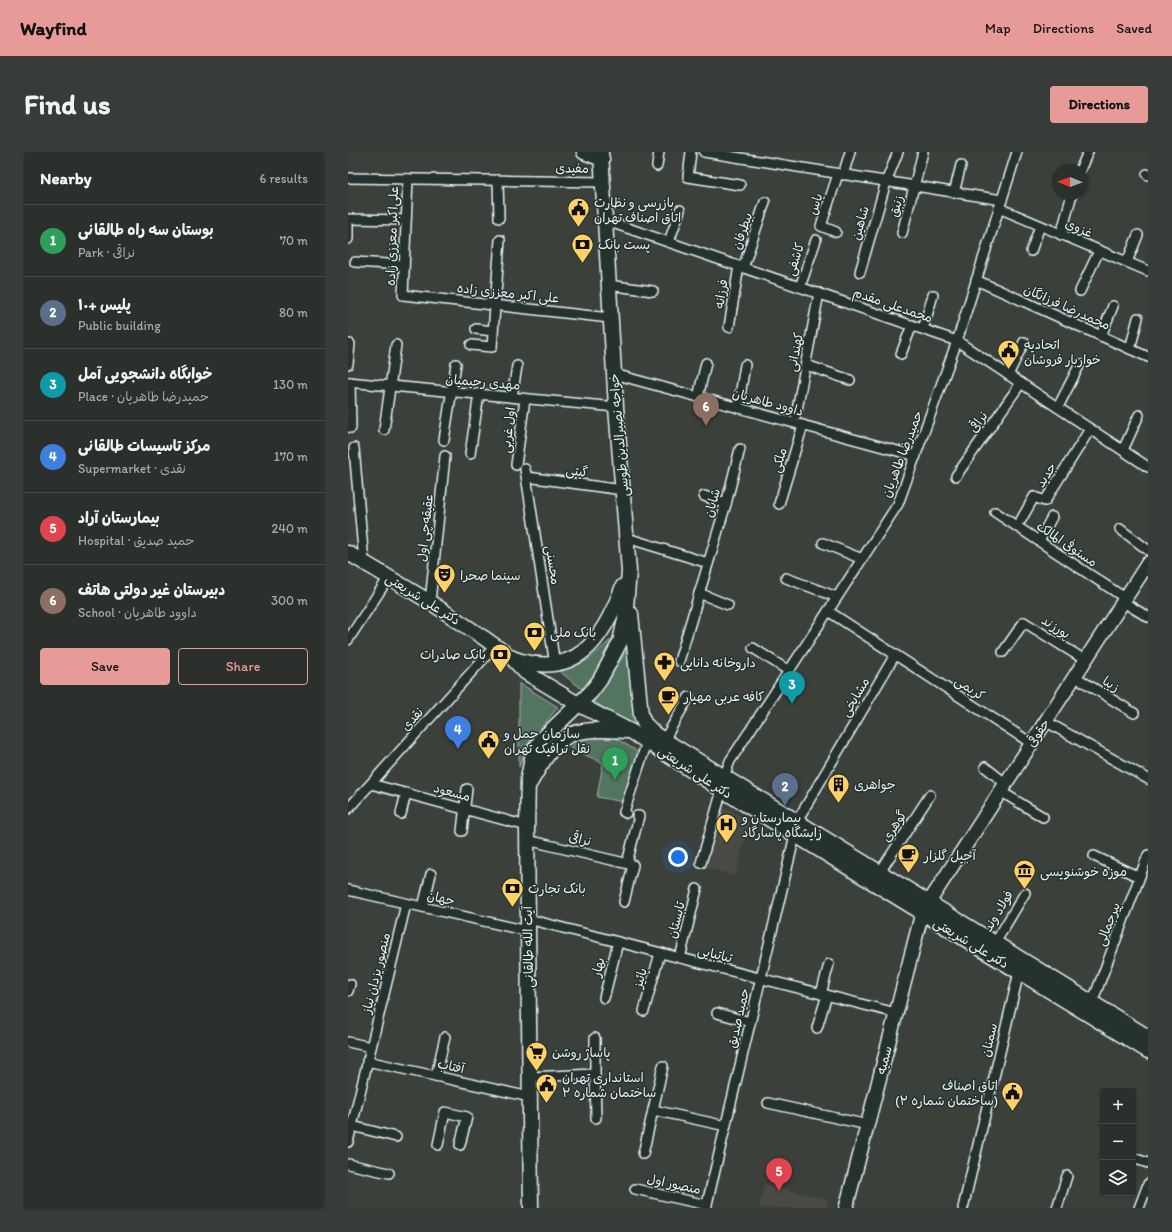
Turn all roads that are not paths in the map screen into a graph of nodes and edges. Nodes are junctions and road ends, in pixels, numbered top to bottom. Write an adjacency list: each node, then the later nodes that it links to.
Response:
1 (584, 152): 10 (main road)
2 (659, 152): 14 (street)
3 (691, 152): 21 (street)
4 (704, 152): 11 (street, غزوی)
5 (850, 152): 15 (street)
6 (898, 152): 20 (street, شاهین)
7 (923, 152): 22 (street, زنبق)
8 (1017, 152): 26 (street, حمیدرضا طاهریان)
9 (1086, 153): 12 (street)
10 (601, 156): 19 (main road, خواجه نصیرالدین طوسی)
11 (748, 156): 15 (street, غزوی)
12 (1082, 164)
13 (961, 165): 23 (street)
14 (657, 166)
15 (841, 174): 20 (street, غزوی); 34 (street, یاس)
16 (348, 178): 17 (street, مفیدی)
17 (408, 179): 18 (street, مفیدی); 30 (street, علی‌اکبر معززی زاده)
18 (498, 180): 19 (street, مفیدی); 28 (street)
19 (603, 182): 31 (main road, خواجه نصیرالدین طوسی)
20 (886, 182): 22 (street, غزوی); 49 (street, شاهین)
21 (740, 185)
22 (915, 186): 23 (street, غزوی); 35 (street, زنبق)
23 (954, 193): 26 (street, غزوی)
24 (1070, 200): 36 (street)
25 (766, 202): 47 (street, بیطرفان)
26 (1000, 204): 33 (street, غزوی); 50 (street, حمیدرضا طاهریان)
27 (680, 210): 41 (street)
28 (499, 218)
29 (348, 220): 30 (street)
30 (406, 220): 46 (street, علی‌اکبر معززی زاده)
31 (604, 220): 41 (street, محمدعلی مقدم); 51 (main road, خواجه نصیرالدین طوسی)
32 (348, 225): 38 (street)
33 (1040, 226): 36 (street, غزوی); 42 (street)
34 (836, 232)
35 (902, 234)
36 (1061, 235): 43 (street, غزوی)
37 (1138, 235): 45 (street)
38 (348, 239)
39 (500, 240): 58 (street)
40 (816, 240): 52 (street, کاشفی)
41 (670, 242): 47 (street, محمدعلی مقدم)
42 (1031, 251)
43 (1099, 251): 45 (street, غزوی); 54 (street)
44 (355, 262): 46 (street)
45 (1127, 262): 48 (street, غزوی)
46 (404, 265): 56 (street, علی‌اکبر معززی زاده)
47 (741, 267): 52 (street, محمدعلی مقدم); 63 (street, فرزانه)
48 (1148, 271)
49 (860, 272)
50 (976, 280): 67 (street, محمدرضا فرزانگان); 68 (street, حمیدرضا طاهریان)
51 (608, 285): 53 (street); 60 (main road, خواجه نصیرالدین طوسی)
52 (800, 287): 55 (street, محمدعلی مقدم)
53 (653, 291)
54 (1080, 291)
55 (819, 294): 62 (street, محمدعلی مقدم); 81 (street, کهندانی)
56 (403, 295): 58 (street, علی اکبر معززی زاده)
57 (933, 295): 65 (street)
58 (494, 305): 60 (street, علی اکبر معززی زاده); 66 (street)
59 (1113, 306): 67 (street)
60 (610, 318): 83 (main road, خواجه نصیرالدین طوسی)
61 (1138, 318): 73 (street)
62 (912, 325): 65 (street, محمدعلی مقدم); 74 (street)
63 (729, 327)
64 (476, 329): 66 (street)
65 (923, 329): 68 (street, محمدعلی مقدم)
66 (493, 331): 72 (street)
67 (1101, 336): 73 (street, محمدرضا فرزانگان)
68 (957, 340): 84 (street, محمدعلی مقدم); 109 (street, حمیدرضا طاهریان)
69 (1024, 342): 84 (street)
70 (350, 344): 77 (street)
71 (396, 345): 88 (street)
72 (471, 345)
73 (1130, 349): 75 (street, محمدرضا فرزانگان)
74 (901, 354)
75 (1148, 357)
76 (706, 363): 92 (street)
77 (348, 364)
78 (456, 364): 89 (street)
79 (1080, 364): 95 (street)
80 (745, 365): 96 (street)
81 (806, 365): 85 (street); 97 (street, کهندانی)
82 (517, 366): 91 (street)
83 (614, 374): 92 (street, داوود طاهریان); 94 (main road, خواجه نصیرالدین طوسی)
84 (1008, 374): 87 (street, محمدعلی مقدم)
85 (850, 380)
86 (349, 382): 88 (street, مهدی رحیمیان); 100 (street)
87 (1021, 383): 95 (street, محمدعلی مقدم); 113 (street, نراقی)
88 (391, 386): 89 (street, مهدی رحیمیان); 102 (street)
89 (452, 392): 90 (street, مهدی رحیمیان); 103 (street)
90 (479, 394): 91 (street, مهدی رحیمیان); 107 (street)
91 (512, 397): 93 (street, مهدی رحیمیان)
92 (698, 397): 96 (street, داوود طاهریان)
93 (525, 398): 94 (street, مهدی رحیمیان); 110 (street, اول غربی)
94 (616, 407): 114 (main road, خواجه نصیرالدین طوسی)
95 (1058, 407): 101 (street, محمدعلی مقدم)
96 (738, 408): 99 (street, داوود طاهریان)
97 (796, 415)
98 (1139, 415): 106 (street)
99 (803, 425): 109 (street, داوود طاهریان); 117 (street, ملکی)
100 (351, 428)
101 (1090, 429): 106 (street, محمدعلی مقدم); 120 (street, جدید)
102 (384, 430)
103 (444, 440)
104 (354, 448): 128 (street)
105 (740, 449): 116 (street, شایان)
106 (1123, 450): 111 (street, محمدعلی مقدم)
107 (470, 454)
108 (445, 456): 137 (street, عقیقه‌چی اول)
109 (916, 456): 127 (street, حمیدرضا طاهریان)
110 (516, 465)
111 (1148, 467)
112 (526, 473): 114 (street, گیتی); 149 (street, محسنی)
113 (956, 476)
114 (623, 490): 122 (main road, خواجه نصیرالدین طوسی)
115 (704, 496): 116 (street)
116 (726, 504): 129 (street, شایان)
117 (779, 504)
118 (995, 512): 123 (street, مستوفی المالک)
119 (1052, 517): 123 (street)
120 (1021, 520)
121 (1120, 529): 125 (street)
122 (627, 538): 129 (street); 131 (main road, خواجه نصیرالدین طوسی)
123 (1039, 541): 136 (street, مستوفی المالک)
124 (823, 543): 127 (street)
125 (1148, 550)
126 (348, 553): 128 (main road, دکتر علی شریعتی)
127 (862, 559): 135 (street, حمیدرضا طاهریان)
128 (364, 562): 132 (main road, دکتر علی شریعتی)
129 (708, 563): 134 (street, شایان)
130 (1148, 563): 136 (main road, حقوقی)
131 (629, 571): 149 (main road); 153 (main road, خواجه نصیرالدین طوسی); 157 (main road, دکتر علی شریعتی)
132 (389, 577): 137 (main road, دکتر علی شریعتی); 141 (street)
133 (786, 578): 135 (street)
134 (699, 593): 138 (street); 147 (street, شایان)
135 (837, 597): 139 (street, حمیدرضا طاهریان)
136 (1124, 600): 140 (street, مستوفی المالک); 148 (main road, حقوقی)
137 (430, 602): 142 (main road, دکتر علی شریعتی)
138 (728, 605)
139 (828, 611): 145 (street); 150 (street, حمیدرضا طاهریان)
140 (1148, 617)
141 (348, 640)
142 (496, 646): 146 (main road, دکتر علی شریعتی); 163 (street, نقدی)
143 (753, 648): 150 (street)
144 (1003, 652): 148 (street, پورزند)
145 (895, 655): 159 (street, کریمی); 176 (street, مشایخی)
146 (512, 658): 149 (main road); 153 (main road, دکتر علی شریعتی)
147 (679, 660)
148 (1085, 660): 151 (main road, حقوقی)
149 (555, 664)
150 (789, 671): 162 (street, حمیدرضا طاهریان)
151 (1074, 676): 154 (street, زیبا); 155 (main road, حقوقی)
152 (689, 697): 157 (street)
153 (578, 704): 156 (main road, دکتر علی شریعتی); 164 (main road, آیت الله طالقانی)
154 (1134, 713)
155 (1045, 721): 159 (main road, حقوقی); 161 (street)
156 (632, 732): 158 (main road, دکتر علی شریعتی); 164 (main road)
157 (664, 740): 162 (main road, دکتر علی شریعتی)
158 (647, 742): 162 (main road, دکتر علی شریعتی); 171 (street)
159 (1031, 743): 165 (main road, حقوقی)
160 (985, 767): 165 (street)
161 (1148, 779)
162 (723, 783): 176 (main road, دکتر علی شریعتی); 182 (street, حمیدرضا طاهریان)
163 (371, 784): 167 (street, مسعود); 169 (street, نقدی)
164 (528, 787): 175 (main road, آیت الله طالقانی)
165 (1003, 787): 174 (street); 192 (main road, حقوقی)
166 (467, 789): 170 (street)
167 (406, 793): 170 (street, مسعود); 172 (street)
168 (930, 795): 183 (street, گوهری)
169 (348, 809)
170 (464, 809): 175 (street, مسعود); 177 (street)
171 (626, 813)
172 (401, 814)
173 (637, 816): 181 (street)
174 (1043, 817)
175 (527, 826): 178 (main road, آیت الله طالقانی)
176 (796, 828): 183 (main road, دکتر علی شریعتی); 192 (main road, دکتر علی شریعتی); 200 (street, حمید صدیق)
177 (462, 831)
178 (527, 840): 181 (street, نراقی); 193 (main road, آیت الله طالقانی)
179 (1148, 855): 185 (street, پیرجمالی)
180 (1094, 856): 185 (street)
181 (627, 863): 189 (street)
182 (701, 863)
183 (880, 872): 192 (main road, دکتر علی شریعتی)
184 (431, 874): 191 (street)
185 (1139, 878): 203 (street, پیرجمالی)
186 (697, 889): 197 (street, تابستان)
187 (348, 890): 190 (street, جهان)
188 (1024, 893): 195 (street, فولاد وند)
189 (624, 902)
190 (406, 904): 191 (street, جهان); 213 (street, منصور یزدان نیاز)
191 (423, 907): 193 (street, جهان)
192 (925, 907): 195 (main road, دکتر علی شریعتی); 199 (main road, دکتر علی شریعتی); 206 (main road, سمیه)
193 (528, 925): 194 (street, تباتبایی); 219 (main road, آیت الله طالقانی)
194 (618, 942): 196 (street, تباتبایی); 202 (street, بهار)
195 (995, 943): 203 (main road, دکتر علی شریعتی)
196 (660, 953): 197 (street, تباتبایی); 204 (street, پائیز)
197 (680, 958): 200 (street, تباتبایی)
198 (829, 964): 201 (street)
199 (1019, 972): 214 (main road, دکتر علی شریعتی); 242 (street, سمنان)
200 (761, 979): 201 (street, تباتبایی); 207 (street, حمید صدیق)
201 (824, 995): 206 (street, تباتبایی); 208 (street)
202 (604, 998)
203 (1092, 1003): 210 (main road, دکتر علی شریعتی)
204 (644, 1011)
205 (717, 1013): 207 (street)
206 (896, 1013): 224 (main road, سمیه)
207 (750, 1022): 226 (street, حمید صدیق)
208 (817, 1028)
209 (445, 1037): 218 (street)
210 (1148, 1037)
211 (595, 1038): 217 (street)
212 (348, 1042): 213 (street)
213 (371, 1047): 215 (street, منصور یزدان نیاز)
214 (1148, 1051)
215 (368, 1062): 218 (street, آفتاب); 225 (street, منصور یزدان نیاز)
216 (663, 1066): 222 (street)
217 (595, 1074): 219 (street); 223 (street)
218 (436, 1076): 220 (street, آفتاب)
219 (529, 1077): 220 (main road, آیت الله طالقانی)
220 (530, 1097): 240 (main road, آیت الله طالقانی)
221 (768, 1103): 224 (street)
222 (653, 1110): 226 (street); 231 (street)
223 (596, 1118)
224 (868, 1125): 241 (main road, سمیه)
225 (352, 1126): 227 (street); 228 (street, منصور یزدان نیاز)
226 (726, 1126): 239 (street, حمید صدیق)
227 (396, 1137)
228 (348, 1142)
229 (438, 1145): 230 (street)
230 (460, 1145)
231 (643, 1154)
232 (1136, 1159): 233 (street)
233 (1148, 1163)
234 (348, 1164): 235 (street)
235 (389, 1174)
236 (1067, 1176): 243 (street)
237 (1148, 1184): 244 (street)
238 (635, 1189): 239 (street, منصور اول)
239 (706, 1206)
240 (531, 1208)
241 (846, 1208)
242 (963, 1208)
243 (1057, 1208)
244 (1139, 1208)

